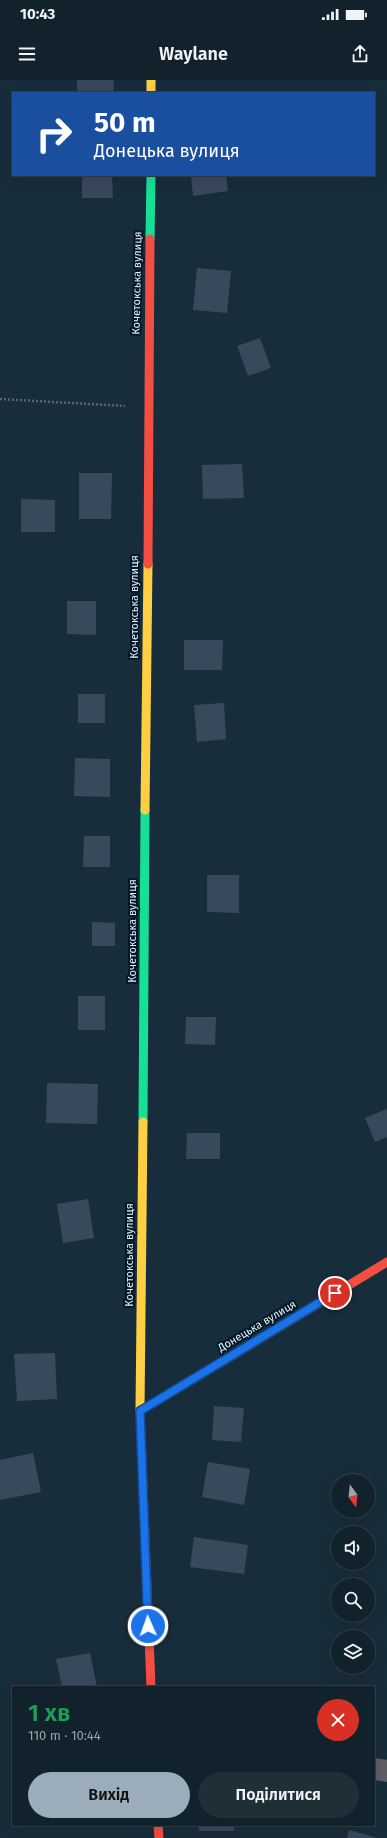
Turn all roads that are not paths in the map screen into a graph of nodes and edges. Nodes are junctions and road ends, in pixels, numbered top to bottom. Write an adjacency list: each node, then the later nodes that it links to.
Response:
1 (151, 80): 2 (main road)
2 (151, 92)
3 (151, 176): 5 (main road, Кочетокська вулиця)
4 (387, 1262): 5 (main road, Донецька вулиця)
5 (140, 1411): 6 (main road, Кочетокська вулиця)
6 (151, 1686)
7 (375, 1769): 8 (street)
8 (387, 1771)
9 (158, 1826): 10 (main road)
10 (159, 1838)

